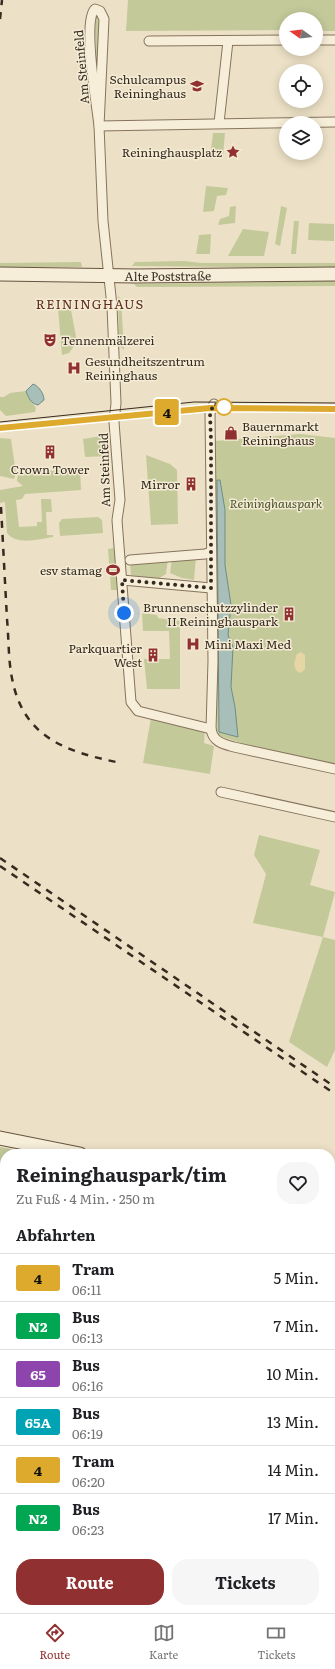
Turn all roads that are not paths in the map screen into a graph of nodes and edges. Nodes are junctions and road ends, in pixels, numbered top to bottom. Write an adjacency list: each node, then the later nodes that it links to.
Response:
1 (279, 40): 5 (street)
2 (323, 40): 3 (street)
3 (335, 40)
4 (149, 41): 5 (street)
5 (228, 41): 7 (street)
6 (335, 122): 7 (street)
7 (219, 123): 8 (street)
8 (99, 126): 8 (street, Am Steinfeld); 11 (street, Am Steinfeld)
9 (0, 274): 11 (main road, Alte Poststraße)
10 (335, 274): 11 (main road, Alte Poststraße)
11 (109, 275): 15 (street, Am Steinfeld)
12 (214, 404): 13 (street)
13 (211, 552): 14 (street); 16 (street)
14 (130, 560)
15 (122, 580): 16 (street); 17 (street, Am Steinfeld)
16 (211, 588): 17 (street)
17 (212, 729): 18 (street)
18 (335, 769)
19 (221, 792): 20 (street)
20 (335, 817)
21 (0, 1138): 22 (main road)
22 (55, 1149)

